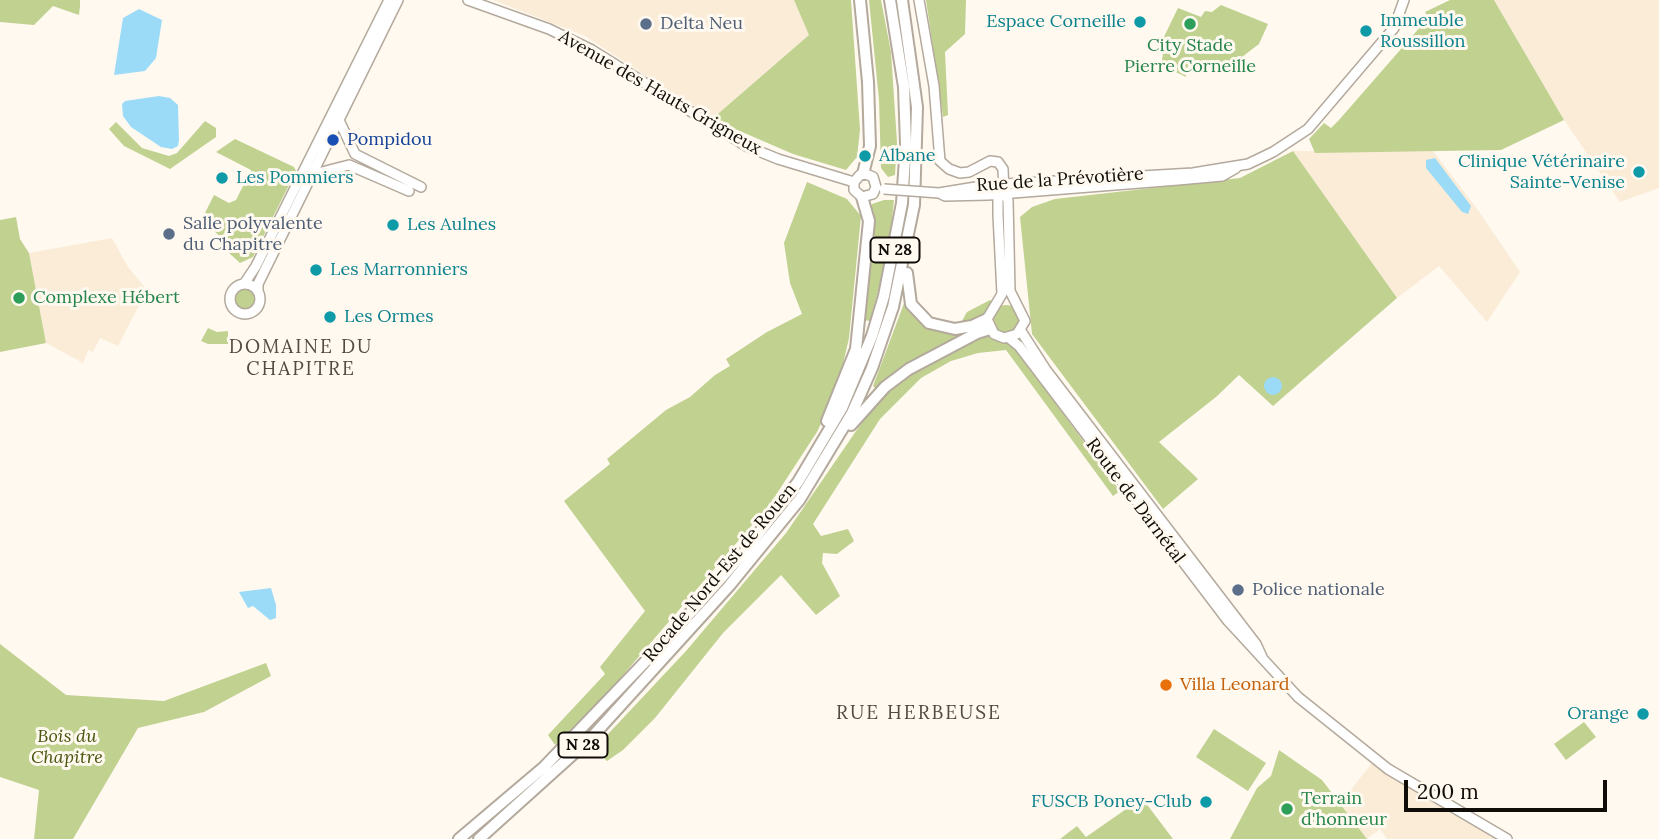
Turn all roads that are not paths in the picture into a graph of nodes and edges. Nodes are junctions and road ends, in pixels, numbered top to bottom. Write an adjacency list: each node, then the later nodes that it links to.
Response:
1 (389, 0): 9 (main road)
2 (398, 0): 9 (main road)
3 (468, 0): 12 (main road, Avenue des Hauts Grigneux)
4 (860, 0): 11 (highway)
5 (890, 0): 27 (highway, Rocade Nord-Est de Rouen / N 28)
6 (902, 0): 18 (highway, Rocade Nord-Est de Rouen / N 28)
7 (919, 0): 15 (main road)
8 (1404, 0): 15 (main road, Rue de la Prévotière)
9 (336, 116): 10 (main road); 13 (main road)
10 (310, 169): 16 (main road); 19 (main road); 20 (main road)
11 (863, 174): 12 (main road); 14 (main road)
12 (853, 182): 17 (main road)
13 (421, 187)
14 (880, 188): 15 (main road, Rue de la Prévotière, bridge); 17 (main road)
15 (1004, 188): 21 (main road); 22 (main road)
16 (410, 191)
17 (862, 197): 27 (highway)
18 (907, 253): 23 (highway); 26 (highway, Rocade Nord-Est de Rouen / N 28)
19 (244, 284): 20 (main road); 20 (main road)
20 (258, 292)
21 (994, 305): 22 (main road); 23 (main road)
22 (1018, 305): 24 (main road)
23 (988, 324): 25 (main road); 26 (highway)
24 (1021, 331): 25 (main road); 28 (main road, Route de Darnétal)
25 (1009, 338): 28 (main road, Route de Darnétal)
26 (837, 440): 30 (highway, Rocade Nord-Est de Rouen / N 28)
27 (798, 482): 29 (highway, Rocade Nord-Est de Rouen / N 28)
28 (1265, 662): 31 (main road, Route de Darnétal)
29 (459, 839)
30 (479, 839)
31 (1507, 839)

